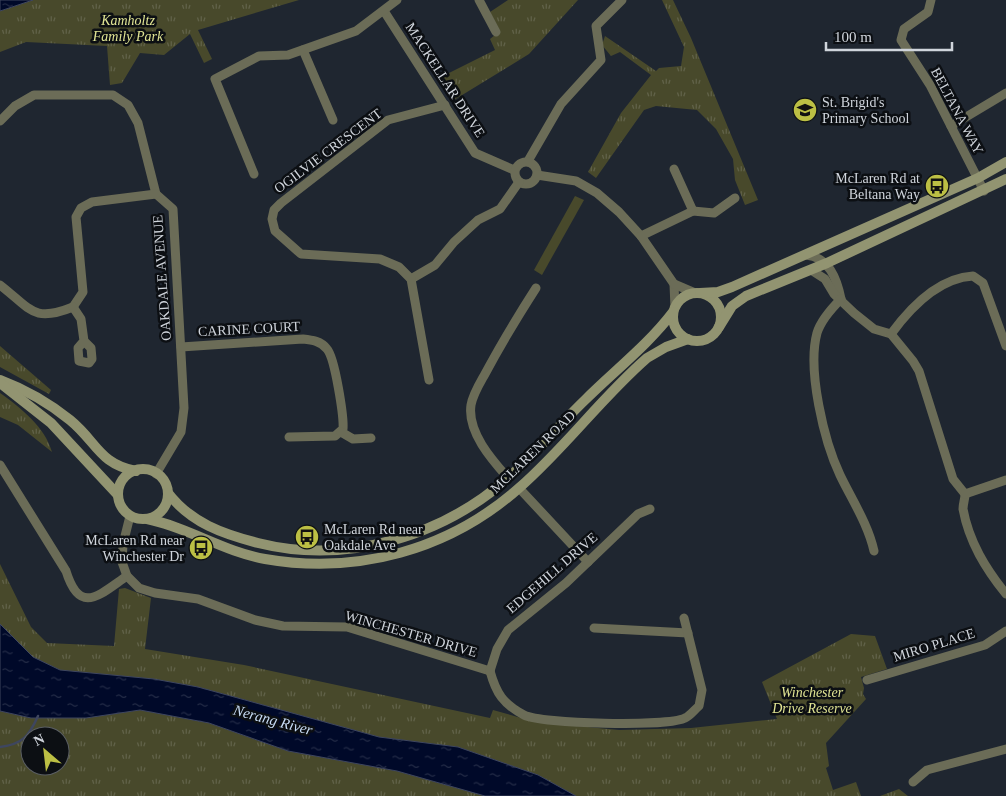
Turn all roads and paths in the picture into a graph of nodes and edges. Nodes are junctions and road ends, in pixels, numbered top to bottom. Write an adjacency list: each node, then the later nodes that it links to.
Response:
1 (397, 0): 5 (street)
2 (479, 0): 6 (street)
3 (622, 0): 13 (street)
4 (931, 0): 12 (street, BELTANA WAY)
5 (384, 11): 7 (street); 9 (street, MACKELLAR DRIVE)
6 (496, 32)
7 (303, 50): 10 (street); 17 (street)
8 (1006, 94): 12 (street)
9 (445, 105): 16 (street, MACKELLAR DRIVE); 30 (street, OGILVIE CRESCENT)
10 (333, 120)
11 (0, 121): 23 (street)
12 (951, 126): 19 (street, BELTANA WAY)
13 (528, 162): 16 (street); 18 (street)
14 (1006, 162): 19 (main road)
15 (674, 169): 25 (street)
16 (514, 170): 21 (street)
17 (254, 174)
18 (537, 175): 21 (street); 26 (street)
19 (978, 178): 22 (street, BELTANA WAY); 27 (main road)
20 (1006, 179): 22 (main road)
21 (519, 182): 30 (street)
22 (984, 191): 28 (main road)
23 (156, 194): 36 (street); 43 (street, OAKDALE AVENUE)
24 (735, 198): 25 (street)
25 (692, 211): 26 (street)
26 (641, 236): 31 (street)
27 (806, 255): 28 (street); 34 (main road)
28 (827, 263): 29 (main road); 35 (street)
29 (812, 270): 35 (street); 38 (main road)
30 (411, 279): 44 (street)
31 (674, 284): 34 (street); 37 (street)
32 (0, 285): 36 (street)
33 (536, 288): 52 (street)
34 (697, 293): 37 (main road); 38 (main road)
35 (841, 299): 39 (street); 61 (street)
36 (73, 307): 41 (street)
37 (674, 310): 40 (main road); 52 (main road, MCLAREN ROAD)
38 (720, 327): 40 (main road)
39 (891, 334): 42 (street); 56 (street)
40 (688, 339): 54 (main road, MCLAREN ROAD)
41 (84, 342)
42 (1006, 346)
43 (181, 347): 46 (street, CARINE COURT); 51 (street, OAKDALE AVENUE)
44 (429, 380)
45 (0, 381): 50 (main road); 57 (main road)
46 (341, 432): 47 (street); 48 (street)
47 (289, 437)
48 (370, 438)
49 (0, 465): 63 (street)
50 (136, 471): 51 (main road); 57 (main road)
51 (156, 474): 55 (main road)
52 (508, 478): 55 (main road, MCLAREN ROAD)
53 (1006, 480): 56 (street)
54 (519, 488): 60 (main road, MCLAREN ROAD); 62 (street)
55 (168, 493): 60 (main road)
56 (965, 494): 64 (street)
57 (118, 495): 59 (main road)
58 (650, 509): 62 (street, EDGEHILL DRIVE)
59 (130, 516): 60 (main road); 63 (street)
60 (147, 519)
61 (874, 551)
62 (588, 562): 69 (street, EDGEHILL DRIVE)
63 (127, 576): 69 (street, WINCHESTER DRIVE)
64 (1006, 594)
65 (684, 618): 68 (street, WINCHESTER DRIVE)
66 (594, 628): 68 (street)
67 (1006, 631): 70 (street, MIRO PLACE)
68 (688, 633): 69 (street, WINCHESTER DRIVE)
69 (490, 671)
70 (867, 680)
71 (1006, 749): 72 (street)
72 (913, 782)

